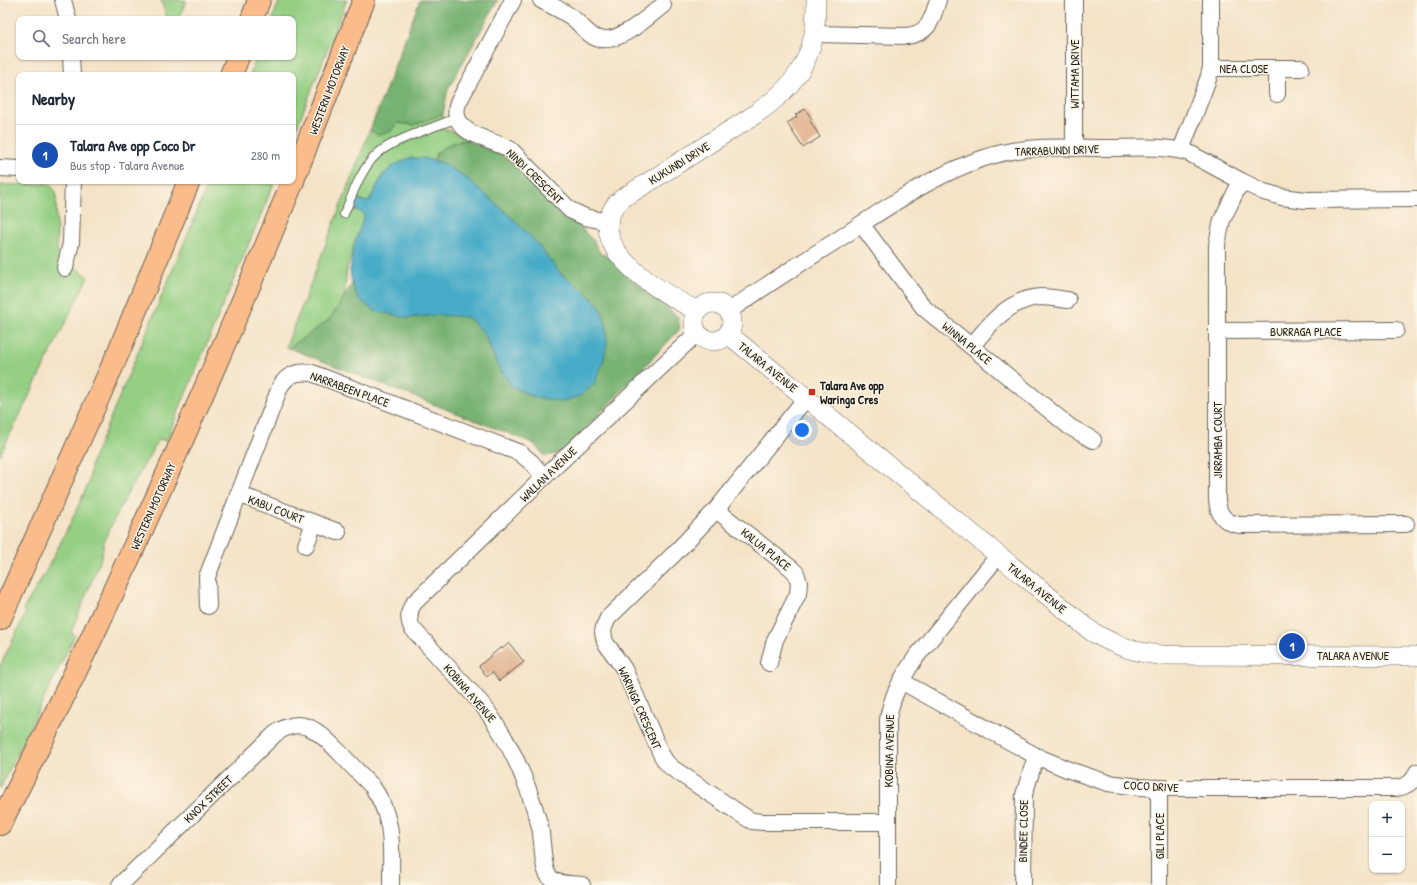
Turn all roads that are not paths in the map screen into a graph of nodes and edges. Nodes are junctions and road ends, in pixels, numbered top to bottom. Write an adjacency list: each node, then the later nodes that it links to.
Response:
1 (63, 0): 11 (street)
2 (259, 0): 12 (highway)
3 (364, 0): 27 (highway, WESTERN MOTORWAY)
4 (513, 0): 22 (street)
5 (541, 0): 10 (street)
6 (816, 0): 13 (street, KUKUNDI DRIVE)
7 (938, 0): 13 (street)
8 (1074, 0): 23 (street, WITTAMA DRIVE)
9 (1211, 0): 16 (street)
10 (663, 5)
11 (67, 16)
12 (253, 16)
13 (814, 34): 34 (street, KUKUNDI DRIVE)
14 (71, 60): 19 (street)
15 (237, 60): 20 (highway)
16 (1211, 68): 17 (street, NEA CLOSE); 24 (street)
17 (1277, 68): 18 (street, NEA CLOSE); 21 (street, NEA CLOSE)
18 (1301, 68)
19 (72, 72)
20 (232, 72)
21 (1277, 94)
22 (456, 118): 33 (lane); 34 (street, NINDI CRESCENT)
23 (1074, 148): 24 (street, TARRABUNDI DRIVE); 35 (street, TARRABUNDI DRIVE)
24 (1181, 150): 28 (street, TARRABUNDI DRIVE)
25 (0, 168): 26 (street)
26 (16, 169)
27 (296, 172)
28 (1240, 181): 32 (street, TARRABUNDI DRIVE); 41 (street, JIRRAMBA COURT)
29 (73, 184): 36 (street)
30 (188, 184): 56 (highway)
31 (291, 184): 65 (highway, WESTERN MOTORWAY)
32 (1417, 199)
33 (344, 214)
34 (608, 222): 38 (street)
35 (861, 224): 39 (street, TARRABUNDI DRIVE); 44 (street, WINNA PLACE)
36 (65, 268)
37 (1068, 300): 44 (street)
38 (697, 311): 39 (street); 42 (street)
39 (729, 311): 43 (street)
40 (1396, 330): 41 (street, BURRAGA PLACE)
41 (1217, 331): 51 (street, JIRRAMBA COURT)
42 (697, 333): 43 (street); 47 (street, WALLAN AVENUE)
43 (728, 334): 45 (street, TALARA AVENUE)
44 (972, 346): 46 (street, WINNA PLACE)
45 (806, 398): 49 (street, WARINGA CRESCENT); 54 (street, TALARA AVENUE)
46 (1093, 440)
47 (544, 477): 48 (street, NARRABEEN PLACE); 57 (street, WALLAN AVENUE)
48 (238, 494): 50 (street, KABU COURT); 55 (street, NARRABEEN PLACE)
49 (716, 510): 59 (street, KALUA PLACE); 64 (street, WARINGA CRESCENT)
50 (314, 523): 52 (street, KABU COURT); 53 (street, KABU COURT)
51 (1406, 524)
52 (338, 532)
53 (306, 545)
54 (998, 556): 58 (street, TALARA AVENUE); 60 (street, KOBINA AVENUE)
55 (208, 606)
56 (0, 619)
57 (409, 621): 68 (street, KOBINA AVENUE)
58 (1417, 656)
59 (768, 663)
60 (901, 681): 61 (street, COCO DRIVE); 64 (street, KOBINA AVENUE)
61 (1036, 756): 63 (street, COCO DRIVE); 70 (street, BINDEE CLOSE)
62 (1417, 772): 63 (street, COCO DRIVE)
63 (1159, 788): 71 (street, GILI PLACE)
64 (888, 822): 69 (street, KOBINA AVENUE)
65 (0, 824)
66 (120, 885): 67 (street, KNOX STREET)
67 (391, 885)
68 (582, 885)
69 (888, 885)
70 (1023, 885)
71 (1159, 885)

